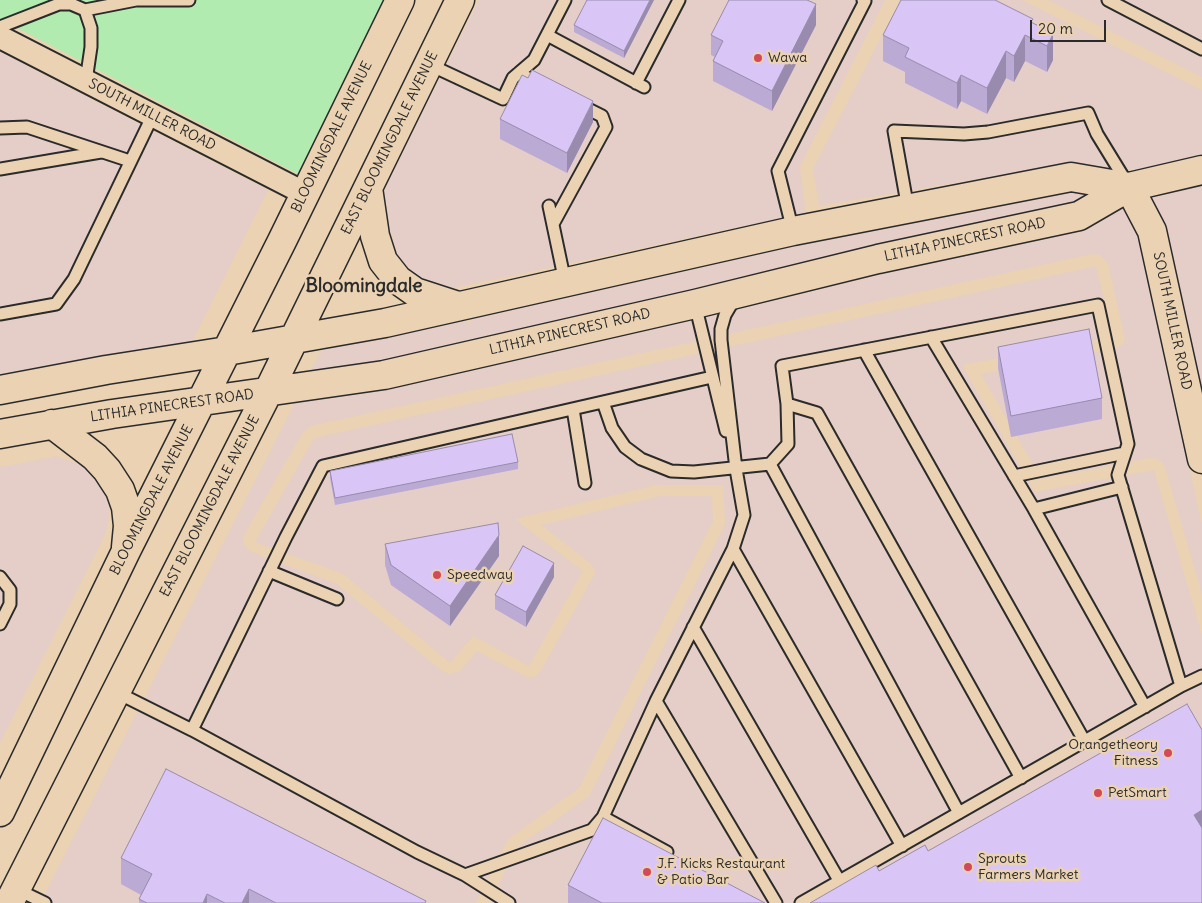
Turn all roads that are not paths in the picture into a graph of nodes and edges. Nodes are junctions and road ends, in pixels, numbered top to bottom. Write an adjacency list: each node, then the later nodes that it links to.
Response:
1 (189, 0): 8 (lane)
2 (400, 0): 26 (main road, BLOOMINGDALE AVENUE)
3 (460, 0): 13 (main road, EAST BLOOMINGDALE AVENUE)
4 (565, 0): 10 (lane)
5 (679, 0): 10 (lane)
6 (865, 0): 30 (lane)
7 (1108, 0): 12 (lane)
8 (85, 10): 9 (lane); 15 (lane)
9 (0, 27)
10 (546, 35): 14 (lane)
11 (0, 37): 15 (street, SOUTH MILLER ROAD)
12 (1202, 49)
13 (428, 64): 14 (lane); 25 (main road, EAST BLOOMINGDALE AVENUE)
14 (518, 73): 16 (lane)
15 (86, 81): 18 (street, SOUTH MILLER ROAD)
16 (544, 86)
17 (569, 99): 29 (lane)
18 (153, 116): 21 (lane); 26 (street, SOUTH MILLER ROAD)
19 (0, 128): 20 (lane)
20 (103, 152): 21 (lane); 22 (lane)
21 (130, 161): 35 (lane)
22 (0, 169)
23 (1202, 170): 24 (main road, LITHIA PINECREST ROAD)
24 (1129, 187): 28 (main road, LITHIA PINECREST ROAD); 28 (lane); 32 (main road, LITHIA PINECREST ROAD); 50 (main road, SOUTH MILLER ROAD)
25 (368, 188): 34 (main road); 37 (main road, EAST BLOOMINGDALE AVENUE)
26 (304, 193): 39 (main road, BLOOMINGDALE AVENUE)
27 (549, 206): 29 (lane)
28 (908, 209): 30 (main road, LITHIA PINECREST ROAD)
29 (553, 224): 31 (lane)
30 (793, 231): 31 (main road, LITHIA PINECREST ROAD)
31 (565, 283): 34 (main road, LITHIA PINECREST ROAD)
32 (739, 293): 33 (main road, LITHIA PINECREST ROAD); 52 (lane)
33 (696, 304): 40 (lane); 42 (main road, LITHIA PINECREST ROAD)
34 (460, 306): 37 (main road, LITHIA PINECREST ROAD)
35 (0, 314)
36 (931, 337): 38 (lane); 49 (lane); 53 (lane)
37 (293, 340): 39 (main road, LITHIA PINECREST ROAD); 42 (main road, EAST BLOOMINGDALE AVENUE)
38 (864, 350): 45 (lane); 70 (lane)
39 (227, 351): 41 (main road, LITHIA PINECREST ROAD); 43 (main road, BLOOMINGDALE AVENUE)
40 (712, 377): 44 (lane); 52 (lane)
41 (0, 390)
42 (268, 392): 43 (main road, LITHIA PINECREST ROAD); 66 (main road, EAST BLOOMINGDALE AVENUE)
43 (202, 401): 47 (main road, LITHIA PINECREST ROAD); 58 (main road, BLOOMINGDALE AVENUE)
44 (603, 402): 46 (lane); 52 (lane)
45 (787, 404): 51 (lane); 71 (lane)
46 (573, 409): 54 (lane); 59 (lane)
47 (52, 424): 48 (main road, LITHIA PINECREST ROAD); 58 (main road)
48 (0, 434)
49 (1125, 453): 53 (lane); 55 (lane)
50 (1202, 459)
51 (770, 464): 52 (lane); 73 (lane)
52 (736, 469): 57 (lane)
53 (1014, 476): 56 (lane)
54 (585, 483)
55 (1122, 487): 56 (lane); 65 (lane)
56 (1034, 509): 68 (lane)
57 (733, 549): 63 (lane); 75 (lane)
58 (126, 551): 72 (main road, BLOOMINGDALE AVENUE)
59 (269, 571): 61 (lane); 69 (lane)
60 (0, 577): 62 (lane)
61 (337, 599)
62 (0, 624)
63 (693, 627): 67 (lane); 78 (lane)
64 (1202, 676): 65 (lane)
65 (1181, 686): 68 (lane)
66 (116, 692): 69 (lane); 79 (main road, EAST BLOOMINGDALE AVENUE)
67 (656, 701): 74 (lane); 82 (lane)
68 (1146, 707): 70 (lane)
69 (192, 730): 77 (lane)
70 (1084, 742): 71 (lane)
71 (1021, 778): 73 (lane)
72 (0, 812)
73 (960, 813): 75 (lane)
74 (603, 817): 76 (lane); 77 (lane)
75 (902, 846): 78 (lane)
76 (679, 858)
77 (464, 874): 81 (lane)
78 (840, 882): 83 (lane)
79 (13, 896): 80 (lane)
80 (45, 903)
81 (509, 903)
82 (776, 903)
83 (801, 903)

